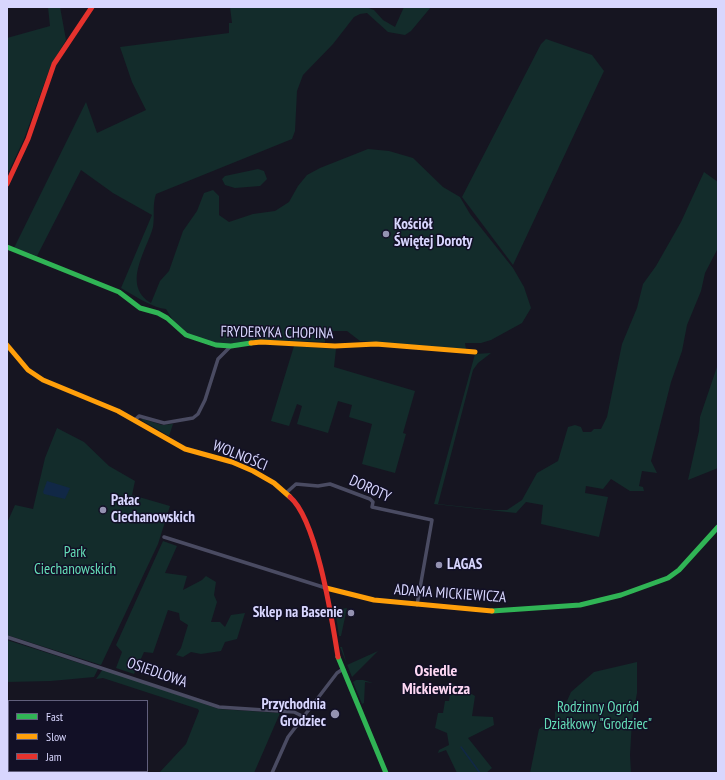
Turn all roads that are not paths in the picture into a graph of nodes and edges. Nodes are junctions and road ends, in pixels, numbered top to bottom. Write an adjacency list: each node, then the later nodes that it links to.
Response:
1 (92, 7): 2 (street)
2 (7, 184)
3 (7, 247): 5 (street, FRYDERYKA CHOPINA)
4 (7, 345): 7 (street, WOLNOŚCI)
5 (231, 346): 6 (street, FRYDERYKA CHOPINA); 7 (street)
6 (475, 352)
7 (135, 420): 8 (street, WOLNOŚCI)
8 (286, 493): 11 (street, WOLNOŚCI); 12 (street, DOROTY)
9 (718, 527): 12 (street, ADAMA MICKIEWICZA)
10 (164, 537): 11 (street, ADAMA MICKIEWICZA)
11 (326, 588): 12 (street, ADAMA MICKIEWICZA); 14 (street, WOLNOŚCI)
12 (417, 605)
13 (7, 637): 15 (street, OSIEDLOWA)
14 (343, 669): 15 (street); 17 (street, WOLNOŚCI)
15 (302, 716): 16 (street)
16 (272, 773)
17 (386, 773)

